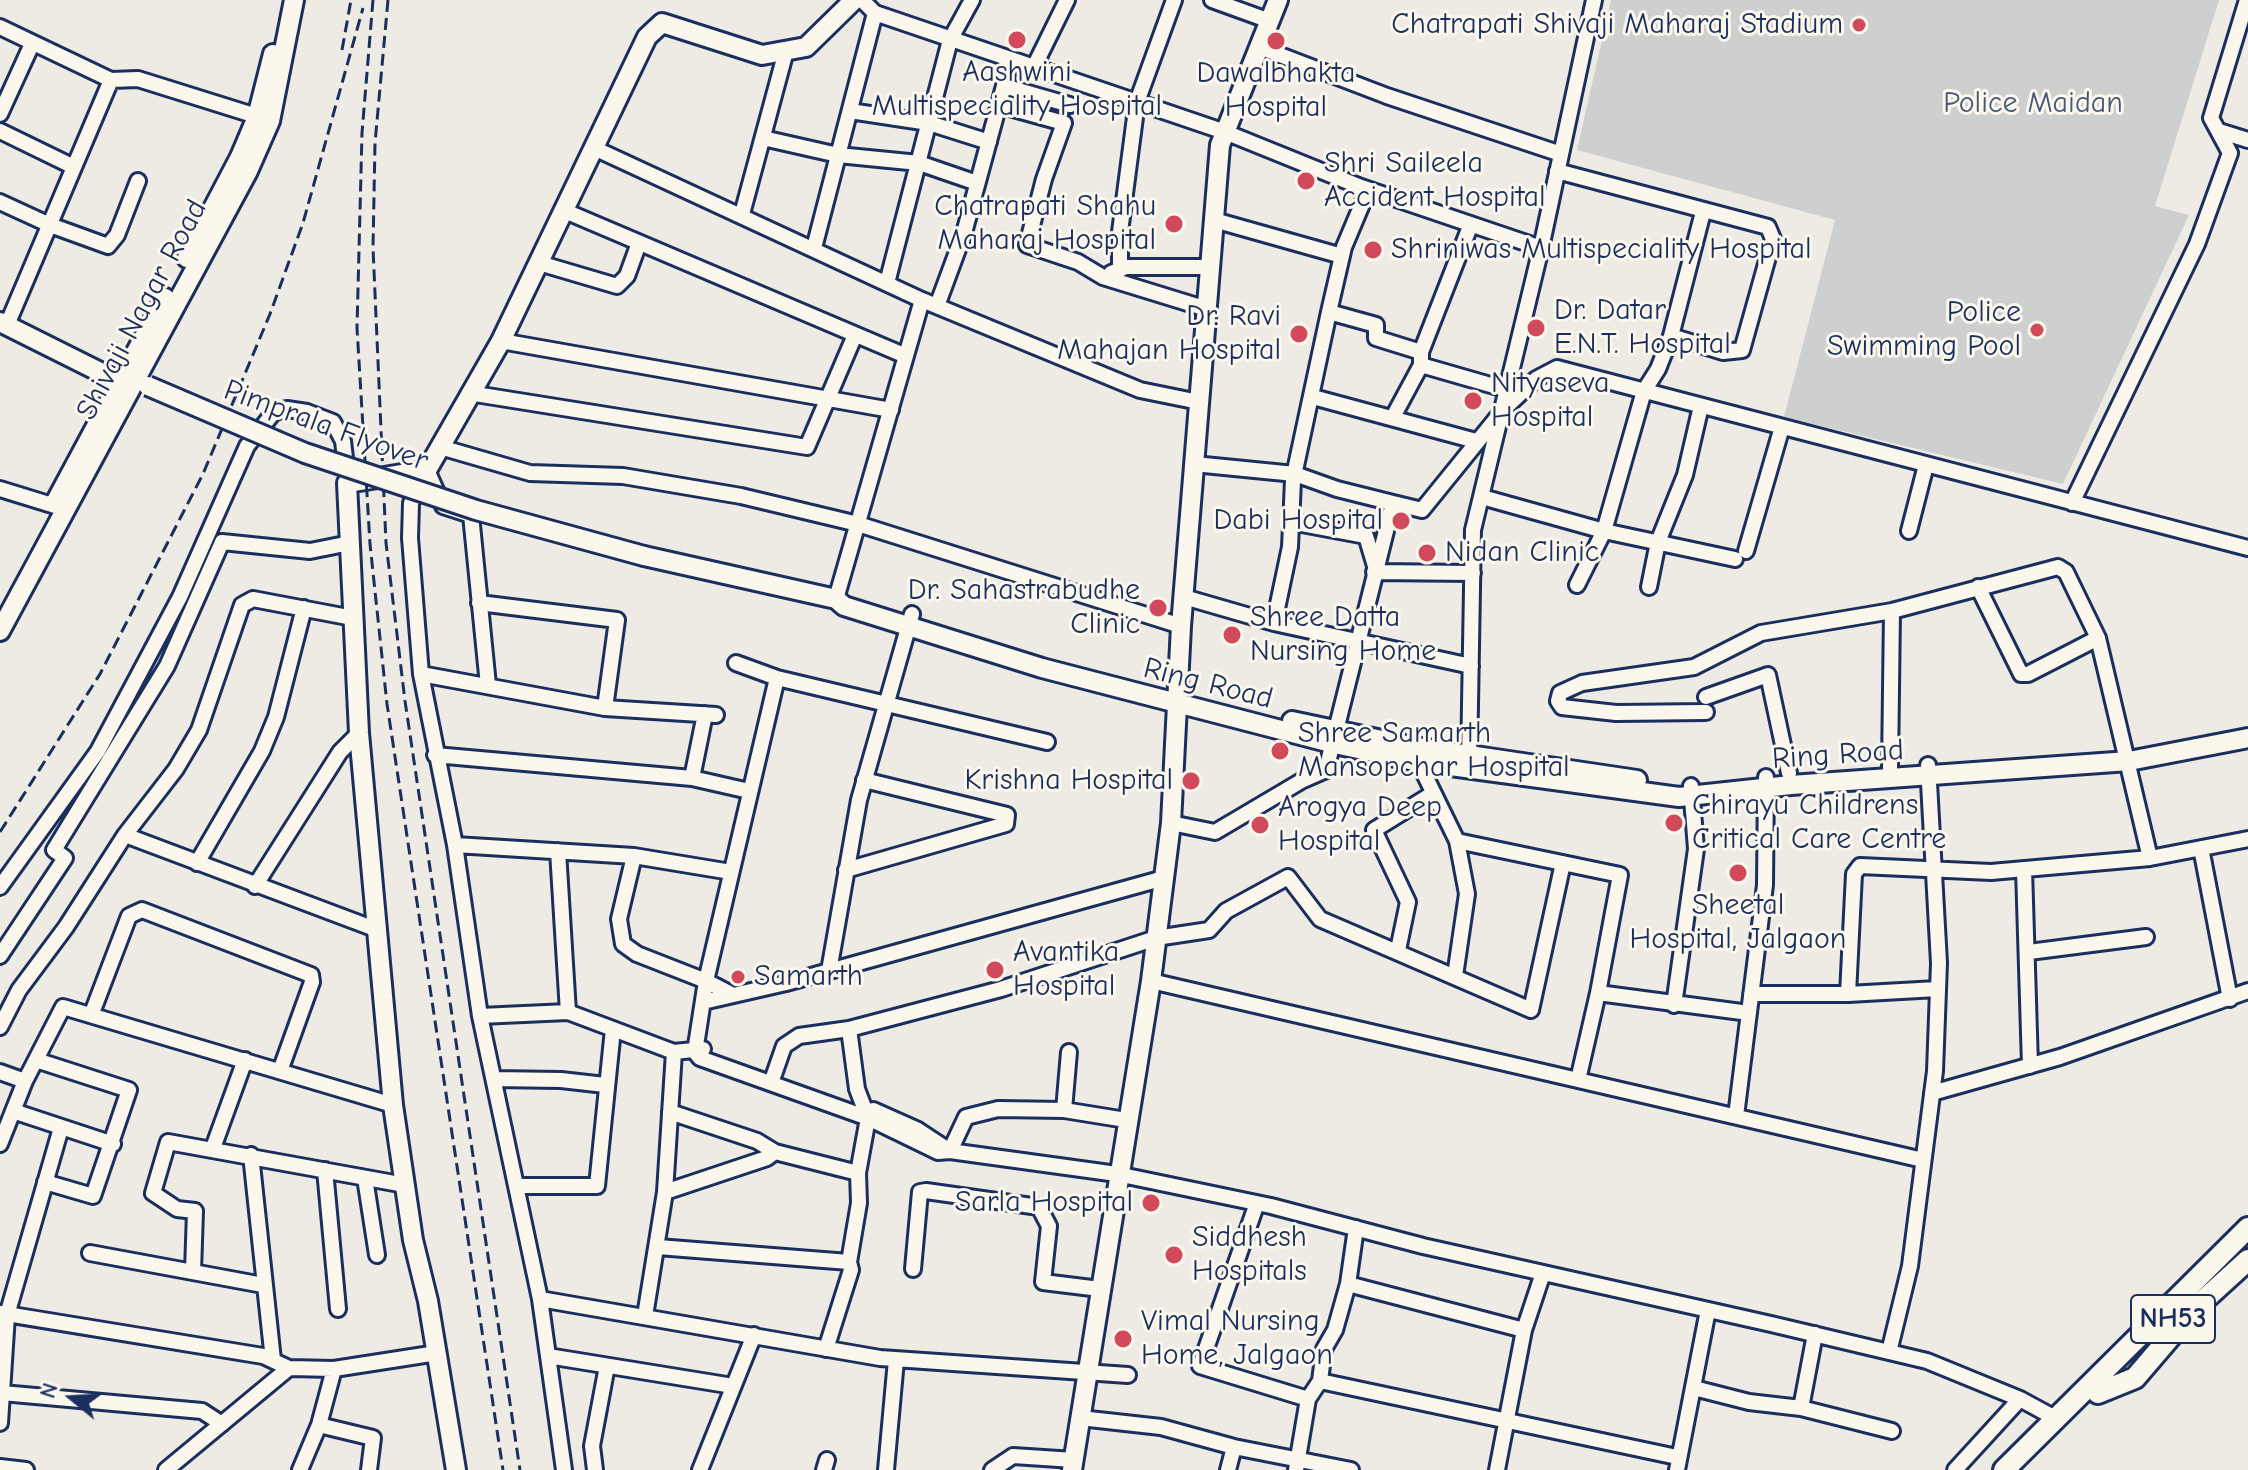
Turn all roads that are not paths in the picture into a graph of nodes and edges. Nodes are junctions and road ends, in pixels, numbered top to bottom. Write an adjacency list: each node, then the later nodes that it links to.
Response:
1 (283, 0): 29 (main road, Shivaji Nagar Road)
2 (294, 0): 29 (main road, Shivaji Nagar Road)
3 (854, 0): 19 (main road)
4 (862, 0): 12 (street)
5 (972, 0): 16 (street)
6 (1067, 0): 21 (street)
7 (1174, 0): 24 (street)
8 (1212, 0): 13 (street)
9 (1278, 0): 13 (main road)
10 (1594, 0): 38 (street)
11 (2247, 0): 14 (street)
12 (875, 13): 16 (street); 27 (street)
13 (1270, 21): 18 (main road)
14 (2244, 25): 32 (street)
15 (0, 27): 17 (street)
16 (950, 40): 20 (street); 30 (street)
17 (32, 44): 22 (street); 28 (street)
18 (1259, 47): 33 (main road); 38 (street)
19 (786, 51): 34 (street); 37 (main road)
20 (1011, 60): 21 (street); 23 (street)
21 (1034, 67): 24 (street)
22 (111, 80): 29 (street); 41 (street)
23 (1004, 86): 25 (street); 26 (street)
24 (1137, 102): 33 (street); 59 (street)
25 (999, 105): 36 (street); 60 (street)
26 (1070, 105)
27 (850, 111): 30 (street); 39 (street)
28 (0, 114)
29 (264, 119): 71 (main road, Shivaji Nagar Road)
30 (929, 123): 36 (street); 40 (street)
31 (0, 131): 41 (street)
32 (2219, 131): 35 (street); 93 (street)
33 (1225, 132): 45 (street); 50 (main road)
34 (763, 138): 39 (street); 49 (street)
35 (2248, 140)
36 (989, 142): 44 (street)
37 (596, 149): 47 (main road); 49 (street)
38 (1561, 154): 42 (street)
39 (838, 155): 40 (street); 54 (street)
40 (919, 163): 44 (street); 61 (street)
41 (74, 167): 52 (street)
42 (1557, 171): 48 (street); 55 (street)
43 (138, 181): 52 (street)
44 (977, 183): 62 (street)
45 (1368, 190): 51 (street); 56 (street)
46 (0, 202): 52 (street)
47 (565, 211): 53 (street); 57 (main road)
48 (1703, 212): 67 (street); 67 (street)
49 (742, 214): 54 (street)
50 (1214, 220): 56 (street); 58 (main road)
51 (1471, 224): 55 (street); 70 (street)
52 (50, 225): 65 (street)
53 (639, 243): 57 (street); 66 (street)
54 (814, 248): 61 (street)
55 (1541, 248): 72 (street)
56 (1342, 256): 64 (street)
57 (539, 263): 68 (main road)
58 (1210, 267): 59 (street); 63 (main road)
59 (1120, 270): 60 (street)
60 (1103, 277): 63 (street)
61 (887, 283): 62 (street)
62 (930, 303): 69 (street); 77 (street)
63 (1207, 309): 77 (main road)
64 (1329, 312): 70 (street); 75 (street)
65 (4, 323): 71 (main road, Pimprala Flyover)
66 (855, 335): 69 (street); 76 (street)
67 (1671, 336): 73 (street)
68 (501, 341): 74 (main road); 76 (street)
69 (906, 356): 80 (street)
70 (1421, 358): 72 (street); 81 (street)
71 (134, 382): 94 (main road, Shivaji Nagar Road); 102 (main road, Pimprala Flyover, bridge)
72 (1508, 390): 79 (street)
73 (1644, 391): 78 (street); 79 (street); 97 (street)
74 (469, 393): 76 (street); 84 (main road)
75 (1313, 397): 81 (street); 88 (street)
76 (828, 399): 80 (street)
77 (1199, 402): 85 (main road)
78 (1701, 406): 82 (street); 99 (street)
79 (1504, 409): 83 (street); 91 (street)
80 (891, 410): 96 (street)
81 (1393, 417): 83 (street)
82 (1782, 427): 86 (street); 99 (street)
83 (1476, 441): 92 (street)
84 (440, 447): 87 (main road); 96 (street)
85 (1194, 464): 88 (street); 108 (main road)
86 (1926, 465): 93 (street); 98 (street)
87 (427, 470): 89 (main road); 110 (street); 123 (street)
88 (1295, 474): 92 (street); 95 (street)
89 (347, 483): 100 (main road); 164 (street)
90 (0, 489): 94 (street)
91 (1482, 497): 97 (street); 104 (street)
92 (1393, 503): 103 (street)
93 (2072, 503): 101 (street)
94 (60, 508): 111 (main road, Shivaji Nagar Road); 118 (main road, Shivaji Nagar Road)
95 (1291, 522): 103 (street); 116 (street)
96 (858, 524): 109 (street); 117 (street)
97 (1604, 531): 99 (street); 105 (street)
98 (1909, 531)
99 (1658, 542): 106 (street)
100 (350, 543): 114 (main road); 170 (street)
101 (2248, 548)
102 (644, 556): 109 (main road, Ring Road)
103 (1375, 569): 104 (street); 120 (street)
104 (1473, 573): 122 (street)
105 (1577, 585)
106 (1649, 587)
107 (1978, 587): 113 (street); 119 (street); 119 (street)
108 (1184, 597): 116 (street); 117 (main road)
109 (836, 599): 115 (main road, Ring Road)
110 (479, 603): 125 (street); 128 (street)
111 (0, 606)
112 (304, 608): 114 (street); 148 (street); 156 (street)
113 (1892, 611): 138 (street); 140 (street)
114 (353, 618): 130 (main road)
115 (910, 620): 126 (main road, Ring Road); 127 (street)
116 (1274, 623): 120 (street)
117 (1181, 626): 126 (main road)
118 (0, 631)
119 (2098, 638): 136 (street)
120 (1359, 644): 122 (street); 131 (street)
121 (736, 663): 124 (street)
122 (1471, 666): 137 (street)
123 (421, 674): 125 (street); 135 (street)
124 (777, 678): 127 (street); 144 (street)
125 (488, 685): 128 (street)
126 (1177, 700): 131 (main road, Ring Road); 147 (main road)
127 (886, 703): 133 (street); 142 (street)
128 (605, 708): 141 (street)
129 (2248, 728): 136 (main road)
130 (359, 733): 163 (street); 165 (main road)
131 (1337, 737): 134 (main road, Ring Road); 147 (street)
132 (2248, 738): 136 (main road, Ring Road)
133 (1047, 742)
134 (1415, 754): 137 (main road, Ring Road); 146 (street)
135 (435, 755): 141 (street); 151 (street)
136 (2128, 757): 139 (main road, Ring Road); 155 (street)
137 (1469, 761): 145 (main road, Ring Road)
138 (1890, 768): 139 (main road); 140 (main road)
139 (1928, 772): 143 (main road, Ring Road); 161 (street)
140 (1789, 773): 143 (main road)
141 (692, 778): 144 (street)
142 (864, 780): 159 (street); 159 (street)
143 (1766, 782): 145 (main road, Ring Road); 178 (street)
144 (749, 791): 160 (street)
145 (1692, 791): 183 (street)
146 (1432, 794): 150 (street); 168 (street)
147 (1171, 823): 162 (main road)
148 (125, 835): 156 (street); 188 (street)
149 (2248, 839): 152 (street)
150 (1457, 841): 157 (street); 172 (street)
151 (455, 845): 153 (street); 187 (street)
152 (2201, 848): 155 (street); 181 (street)
153 (558, 851): 154 (street); 184 (street)
154 (634, 856): 160 (street); 173 (street)
155 (2150, 858): 158 (street)
156 (197, 863): 163 (street)
157 (1563, 863): 172 (street); 177 (street)
158 (2024, 869): 161 (street); 169 (street)
159 (846, 870): 171 (street)
160 (731, 872): 173 (street)
161 (1934, 872): 175 (street); 179 (street)
162 (1164, 878): 167 (main road); 171 (street)
163 (255, 886): 165 (street)
164 (0, 887)
165 (375, 929): 205 (main road)
166 (2146, 937): 169 (street)
167 (1156, 938): 168 (street); 174 (main road); 190 (street)
168 (1398, 950): 172 (street)
169 (2029, 952): 196 (street)
170 (0, 956)
171 (829, 971): 180 (street)
172 (1455, 976)
173 (706, 981): 180 (street); 182 (street)
174 (1151, 981): 201 (street); 211 (main road)
175 (1937, 989): 179 (street); 204 (street)
176 (2248, 991): 181 (street)
177 (1598, 993): 183 (street); 201 (street)
178 (1751, 994): 179 (street); 186 (street)
179 (1848, 994)
180 (733, 995): 182 (street)
181 (2230, 999): 196 (street)
182 (703, 1002): 192 (street)
183 (1674, 1005): 186 (street)
184 (568, 1012): 187 (street); 189 (street)
185 (92, 1013): 194 (street); 195 (street); 197 (street)
186 (1749, 1013): 210 (street)
187 (480, 1016): 199 (street)
188 (0, 1027)
189 (613, 1029): 191 (street); 203 (street)
190 (849, 1029): 200 (street); 209 (street)
191 (674, 1052): 192 (street); 208 (street)
192 (695, 1052): 200 (street)
193 (1069, 1052): 206 (street)
194 (36, 1060): 202 (street); 214 (street)
195 (245, 1060): 197 (street); 215 (street)
196 (2030, 1066): 204 (street)
197 (280, 1071): 205 (street)
198 (0, 1072): 202 (street)
199 (494, 1079): 203 (street); 226 (street)
200 (772, 1080): 209 (street)
201 (1578, 1080): 210 (street)
202 (25, 1081): 207 (street)
203 (605, 1085): 226 (street)
204 (1932, 1093): 219 (street)
205 (393, 1105): 225 (main road)
206 (1064, 1110): 211 (street); 216 (street)
207 (13, 1111): 212 (street); 213 (street)
208 (670, 1112): 217 (street); 227 (street)
209 (866, 1112): 216 (street); 221 (street)
210 (1736, 1116): 219 (street)
211 (1126, 1120): 222 (main road)
212 (61, 1128): 214 (street); 224 (street)
213 (0, 1144)
214 (113, 1144): 224 (street)
215 (213, 1148): 218 (street); 239 (street)
216 (950, 1151): 222 (street)
217 (775, 1152): 221 (street); 227 (street)
218 (251, 1155): 220 (street); 242 (street)
219 (1923, 1160): 254 (street)
220 (325, 1170): 223 (street); 246 (street)
221 (858, 1173): 237 (street)
222 (1117, 1174): 228 (street); 243 (main road)
223 (365, 1178): 225 (street); 235 (street)
224 (45, 1182): 248 (street)
225 (405, 1185): 255 (main road)
226 (517, 1186): 245 (street)
227 (665, 1192): 233 (street)
228 (1257, 1203): 230 (street); 269 (street)
229 (2248, 1212): 244 (highway)
230 (1356, 1228): 240 (street); 241 (street)
231 (2248, 1228): 244 (highway, NH53)
232 (2248, 1245): 268 (highway, NH53)
233 (658, 1247): 237 (street); 249 (street)
234 (90, 1253): 239 (street)
235 (377, 1255)
236 (2248, 1260): 268 (highway)
237 (849, 1262): 253 (street)
238 (913, 1269): 243 (street)
239 (193, 1272): 242 (street)
240 (1543, 1273): 247 (street); 250 (street)
241 (1348, 1284): 250 (street); 264 (street)
242 (263, 1285): 257 (street)
243 (1100, 1289): 262 (main road)
244 (2181, 1295): 273 (highway, NH53)
245 (540, 1299): 249 (street); 256 (street)
246 (338, 1309)
247 (1708, 1310): 251 (street); 266 (street)
248 (4, 1314): 257 (street); 267 (street)
249 (645, 1316): 252 (street)
250 (1524, 1330): 274 (street)
251 (1815, 1334): 254 (street); 271 (street)
252 (754, 1335): 253 (street); 265 (street)
253 (826, 1349): 258 (street)
254 (1889, 1352): 270 (street)
255 (437, 1353): 261 (street); 288 (main road)
256 (548, 1356): 259 (street); 289 (street)
257 (273, 1360): 260 (street)
258 (896, 1360): 262 (street); 292 (street)
259 (607, 1366): 265 (street); 290 (street)
260 (289, 1368): 261 (street); 276 (street)
261 (334, 1369): 277 (street)
262 (1087, 1373): 263 (street); 272 (main road)
263 (1128, 1375)
264 (1320, 1381): 269 (street); 274 (street)
265 (733, 1386): 291 (street)
266 (1694, 1388): 271 (street); 280 (street)
267 (2, 1393): 275 (street); 276 (street)
268 (2098, 1393): 299 (highway, NH53)
269 (1308, 1399): 282 (street)
270 (2020, 1399): 273 (street); 297 (street)
271 (1801, 1408): 278 (street)
272 (1080, 1418): 279 (street); 281 (main road)
273 (2055, 1418): 298 (highway, NH53)
274 (1506, 1420): 280 (street); 296 (street)
275 (0, 1423)
276 (222, 1424): 285 (street)
277 (319, 1425): 286 (street); 287 (street)
278 (1892, 1431)
279 (1234, 1447): 282 (street); 294 (street)
280 (1677, 1464)
281 (1073, 1465): 293 (street)
282 (1297, 1465): 295 (street)
283 (0, 1467): 284 (street)
284 (26, 1470)
285 (166, 1470)
286 (300, 1470)
287 (369, 1470)
288 (456, 1470)
289 (564, 1470)
290 (595, 1470)
291 (700, 1470)
292 (886, 1470)
293 (992, 1470)
294 (1228, 1470)
295 (1351, 1470)
296 (1497, 1470)
297 (1955, 1470)
298 (2004, 1470)
299 (2020, 1470)

